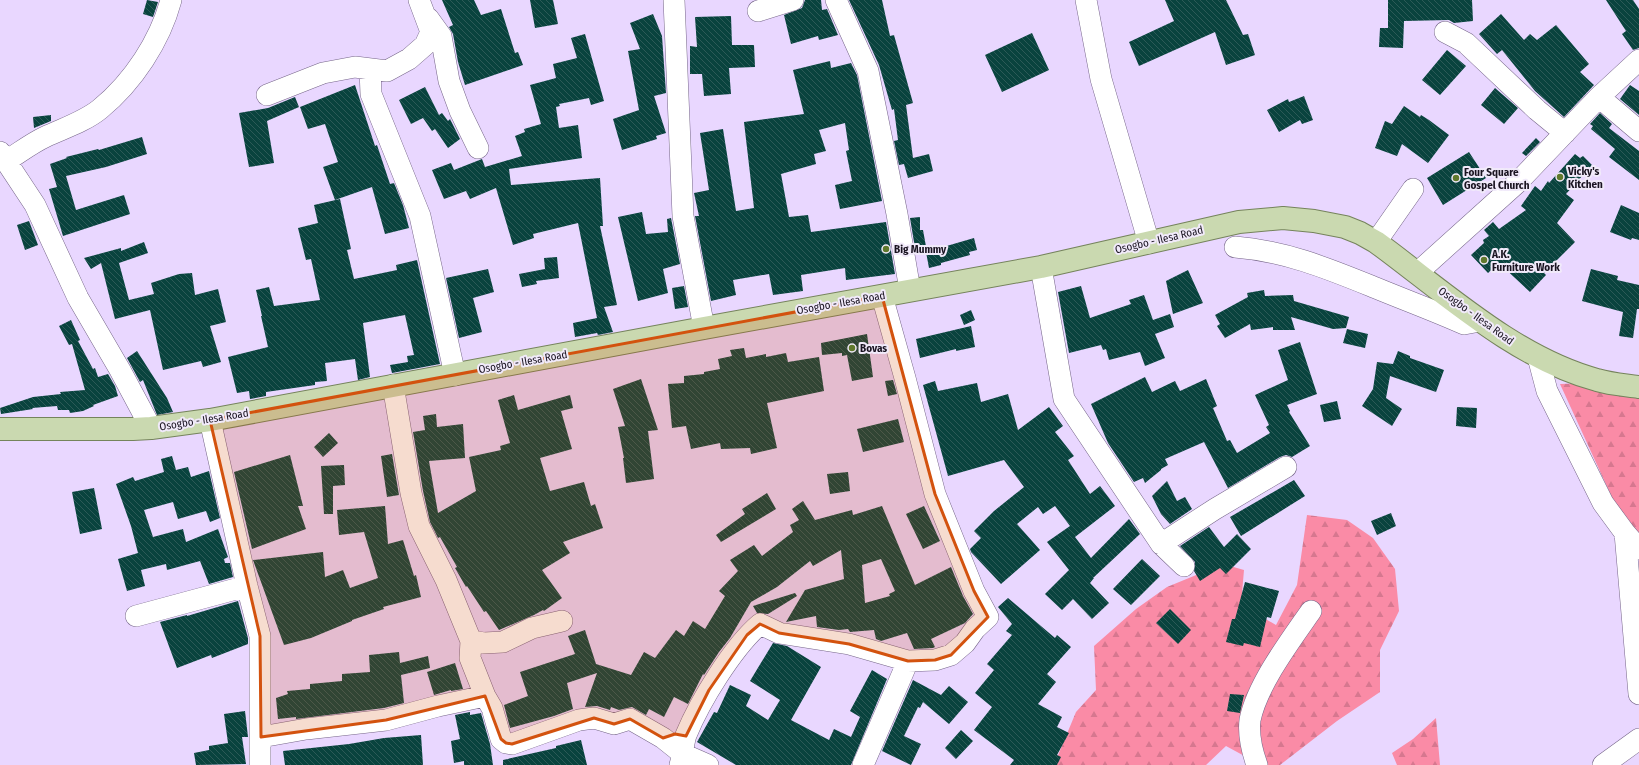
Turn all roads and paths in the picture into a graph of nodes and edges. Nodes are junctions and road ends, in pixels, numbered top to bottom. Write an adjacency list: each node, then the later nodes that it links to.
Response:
1 (171, 0): 16 (street)
2 (674, 0): 26 (street)
3 (793, 0): 7 (street)
4 (836, 0): 23 (street)
5 (1086, 0): 19 (street)
6 (422, 7): 10 (street); 15 (street)
7 (758, 11)
8 (1445, 32): 14 (street)
9 (1639, 60): 12 (street)
10 (370, 70): 11 (street); 28 (street)
11 (267, 95)
12 (1598, 97): 13 (street); 14 (street)
13 (1639, 130)
14 (1565, 132): 22 (street)
15 (478, 148)
16 (3, 156): 32 (street)
17 (1413, 189): 18 (street)
18 (1376, 242): 19 (main road, Osogbo - Ilesa Road); 22 (main road, Osogbo - Ilesa Road)
19 (1149, 243): 21 (main road, Osogbo - Ilesa Road)
20 (1235, 247): 25 (street)
21 (1041, 267): 23 (main road, Osogbo - Ilesa Road); 36 (street)
22 (1417, 272): 25 (main road, Osogbo - Ilesa Road)
23 (910, 290): 24 (main road, Osogbo - Ilesa Road)
24 (882, 296): 26 (main road, Osogbo - Ilesa Road); 44 (street)
25 (1480, 321): 27 (main road, Osogbo - Ilesa Road)
26 (704, 328): 28 (main road, Osogbo - Ilesa Road)
27 (1538, 357): 30 (main road, Osogbo - Ilesa Road); 35 (street)
28 (455, 375): 29 (main road, Osogbo - Ilesa Road)
29 (393, 385): 31 (main road, Osogbo - Ilesa Road); 43 (street)
30 (1639, 387)
31 (210, 420): 32 (main road, Osogbo - Ilesa Road); 39 (street)
32 (152, 428): 33 (main road, Osogbo - Ilesa Road)
33 (0, 429)
34 (1286, 467): 36 (street)
35 (1625, 533): 37 (street); 45 (street)
36 (1161, 544): 38 (street)
37 (1639, 549)
38 (1184, 566)
39 (247, 586): 41 (street); 47 (street)
40 (1311, 612): 53 (street)
41 (136, 616)
42 (562, 621): 43 (street)
43 (471, 641): 46 (street)
44 (908, 661): 49 (street); 52 (street)
45 (1639, 694)
46 (486, 696): 47 (street); 49 (street)
47 (261, 737): 50 (street)
48 (1639, 740): 54 (street)
49 (683, 751): 51 (street)
50 (260, 765)
51 (708, 765)
52 (863, 765)
53 (1257, 765)
54 (1603, 765)

